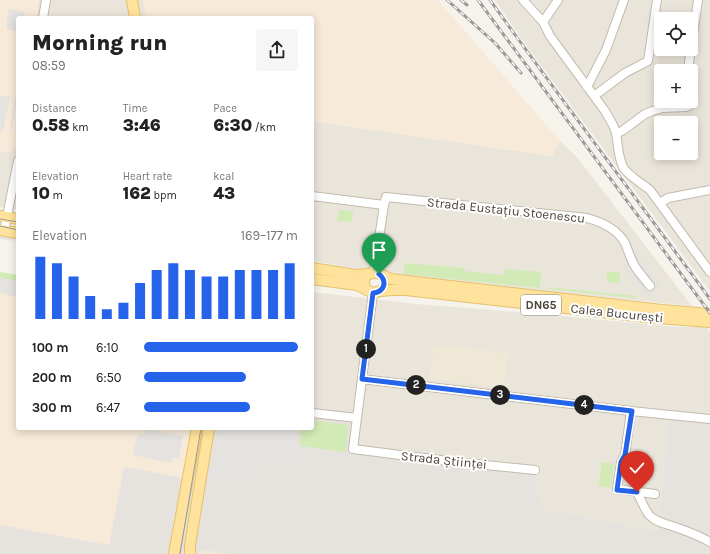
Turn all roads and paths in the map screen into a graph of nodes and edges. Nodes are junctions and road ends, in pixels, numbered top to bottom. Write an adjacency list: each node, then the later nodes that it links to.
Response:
1 (46, 0): 8 (street)
2 (132, 0): 9 (main road)
3 (523, 0): 10 (street)
4 (558, 0): 10 (street)
5 (624, 0): 12 (street)
6 (657, 0): 13 (street)
7 (698, 0): 11 (street)
8 (43, 16)
9 (135, 16)
10 (543, 22): 12 (street)
11 (689, 64)
12 (588, 87): 13 (street)
13 (594, 96): 15 (street)
14 (663, 108): 15 (street)
15 (616, 134): 19 (street)
16 (16, 167): 21 (street)
17 (710, 190): 19 (street)
18 (314, 196): 20 (street)
19 (660, 203): 26 (street)
20 (384, 205): 27 (street); 31 (street, Strada Eustațiu Stoenescu)
21 (3, 216): 22 (main road); 23 (street)
22 (16, 219)
23 (2, 231): 24 (main road)
24 (16, 233)
25 (314, 268): 27 (main road, Calea București / DN65)
26 (710, 272)
27 (374, 274): 32 (main road); 32 (main road); 33 (main road, Calea București / DN65)
28 (314, 279): 29 (main road, Calea București / DN65)
29 (327, 282): 30 (main road); 32 (main road, Calea București / DN65)
30 (314, 285)
31 (650, 286)
32 (373, 291): 33 (main road, Calea București / DN65); 36 (street)
33 (661, 314): 35 (main road, Calea București / DN65)
34 (710, 314): 35 (main road, Calea București / DN65)
35 (703, 319)
36 (362, 379): 37 (street); 39 (street)
37 (632, 411): 40 (street); 44 (street)
38 (314, 413): 39 (street)
39 (357, 418): 43 (street, Strada Științei)
40 (710, 419)
41 (197, 430): 47 (main road)
42 (209, 430): 48 (main road)
43 (535, 470)
44 (637, 492): 45 (street); 46 (street)
45 (655, 494)
46 (710, 542)
47 (174, 554)
48 (190, 554)

